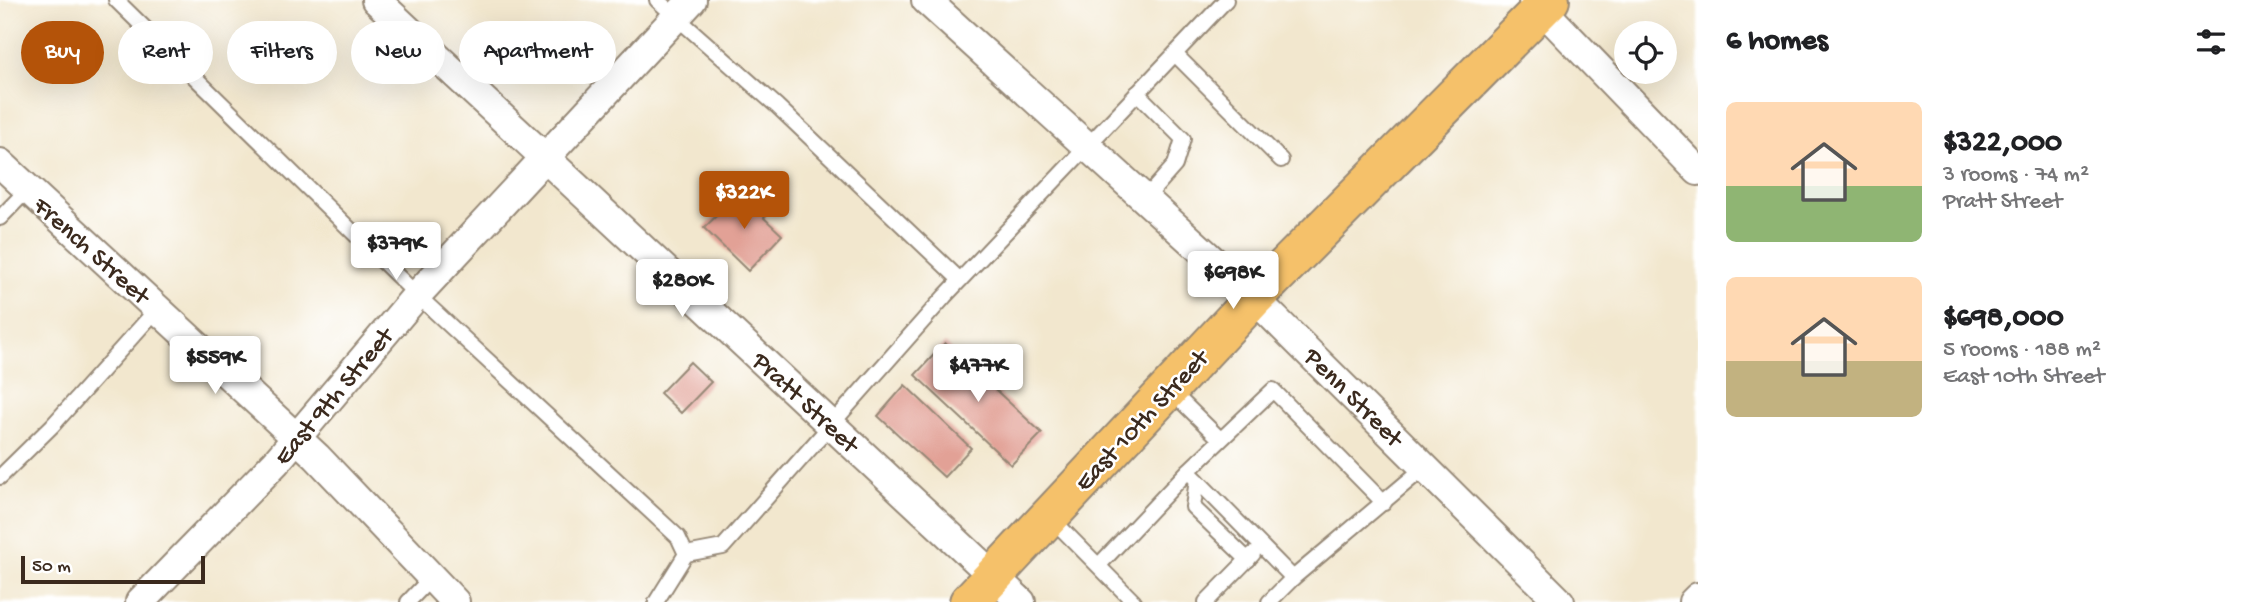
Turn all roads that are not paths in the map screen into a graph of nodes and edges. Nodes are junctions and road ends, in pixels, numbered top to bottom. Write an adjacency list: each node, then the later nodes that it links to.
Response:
1 (116, 0): 18 (lane)
2 (376, 0): 10 (street, Pratt Street)
3 (926, 0): 9 (street, Penn Street)
4 (1226, 0): 7 (lane)
5 (1541, 2): 13 (street); 19 (main road, East 10th Street)
6 (675, 6): 10 (street, East 9th Street); 17 (lane)
7 (1175, 54): 8 (lane); 11 (lane)
8 (1137, 93): 9 (lane); 15 (lane)
9 (1087, 146): 15 (street, Penn Street); 17 (lane)
10 (545, 158): 18 (street, East 9th Street); 22 (street, Pratt Street)
11 (1281, 160)
12 (0, 163): 14 (street, French Street)
13 (1698, 171)
14 (27, 189): 16 (lane); 20 (street, French Street)
15 (1145, 199): 19 (street, Penn Street)
16 (0, 218)
17 (960, 280): 22 (lane)
18 (417, 295): 23 (street, East 9th Street); 31 (lane)
19 (1254, 298): 21 (main road, East 10th Street); 25 (street, Penn Street)
20 (158, 308): 23 (street, French Street); 27 (lane)
21 (1169, 388): 24 (lane); 29 (main road, East 10th Street)
22 (833, 425): 31 (lane); 36 (street, Pratt Street)
23 (297, 438): 35 (street, French Street); 38 (street, East 9th Street)
24 (1220, 439): 26 (lane); 28 (lane)
25 (1426, 466): 28 (lane); 46 (street, Penn Street)
26 (1193, 476): 30 (lane); 32 (lane); 33 (lane)
27 (0, 477)
28 (1384, 503): 34 (lane)
29 (1049, 516): 33 (lane); 36 (main road, East 10th Street)
30 (1261, 546): 32 (lane); 34 (lane)
31 (686, 554): 41 (lane)
32 (1248, 560): 44 (lane)
33 (1099, 565): 43 (lane)
34 (1293, 578): 45 (lane)
35 (430, 579): 39 (lane); 40 (street, French Street)
36 (981, 589): 42 (street, Pratt Street)
37 (1698, 597): 47 (street)
38 (140, 602)
39 (408, 602)
40 (455, 602)
41 (656, 602)
42 (1021, 602)
43 (1134, 602)
44 (1206, 602)
45 (1269, 602)
46 (1560, 602)
47 (1693, 602)

